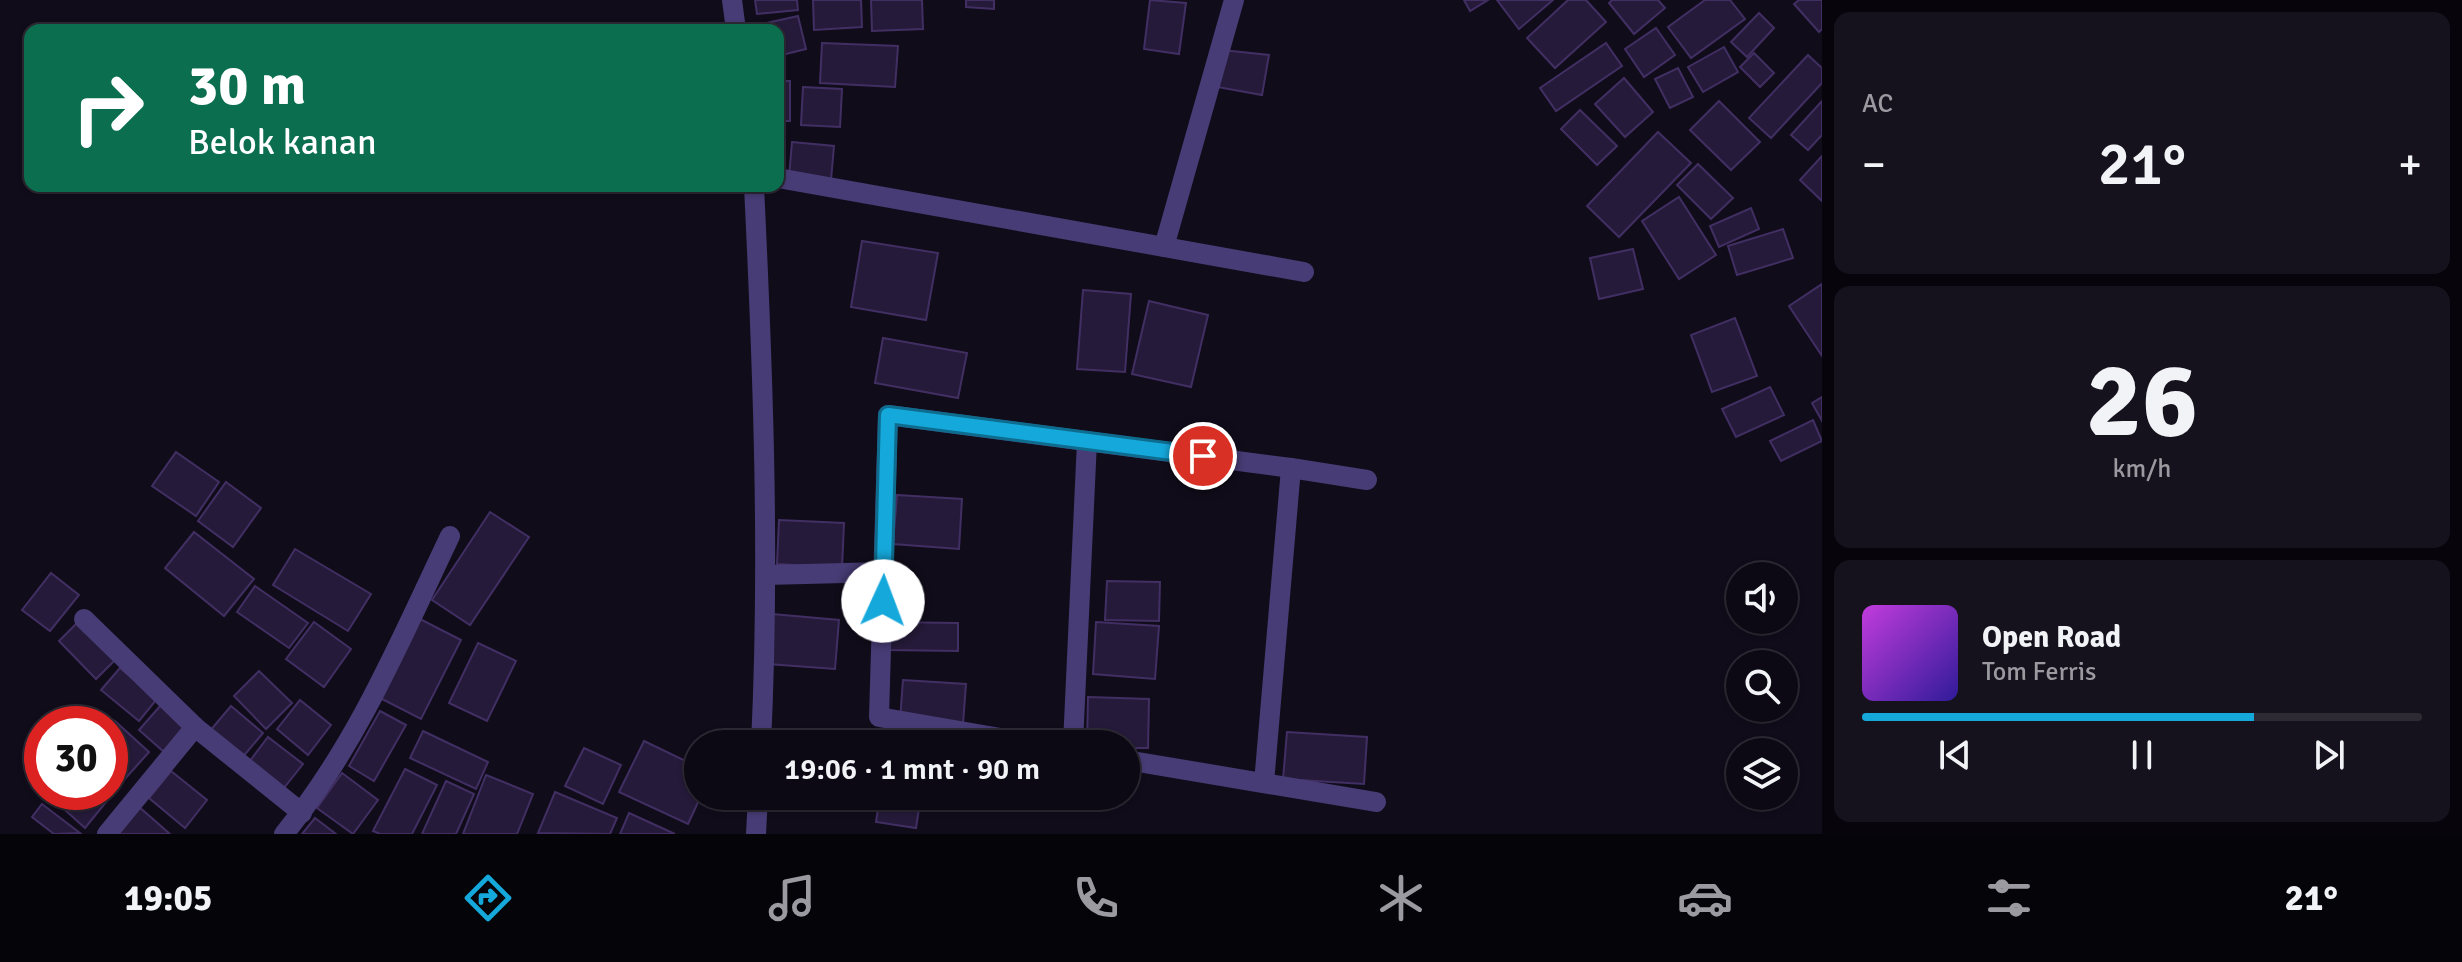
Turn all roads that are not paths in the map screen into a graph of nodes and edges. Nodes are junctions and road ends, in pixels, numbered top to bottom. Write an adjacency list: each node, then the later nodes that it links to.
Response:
1 (732, 0): 3 (street)
2 (1234, 0): 6 (street)
3 (735, 24)
4 (784, 179): 6 (street)
5 (754, 192): 13 (street)
6 (1164, 247): 7 (street)
7 (1304, 272)
8 (1087, 441): 9 (street); 12 (street); 18 (street)
9 (1291, 468): 10 (street); 20 (street)
10 (1367, 480)
11 (450, 536): 23 (street)
12 (884, 572): 13 (street); 17 (street)
13 (766, 575): 16 (street)
14 (84, 619): 15 (street)
15 (195, 727): 23 (street); 24 (street)
16 (761, 730)
17 (954, 730)
18 (1074, 730)
19 (1140, 762): 20 (street)
20 (1264, 783): 21 (street)
21 (1376, 802)
22 (757, 810): 26 (street)
23 (302, 813): 25 (street)
24 (107, 834)
25 (284, 834)
26 (756, 834)

